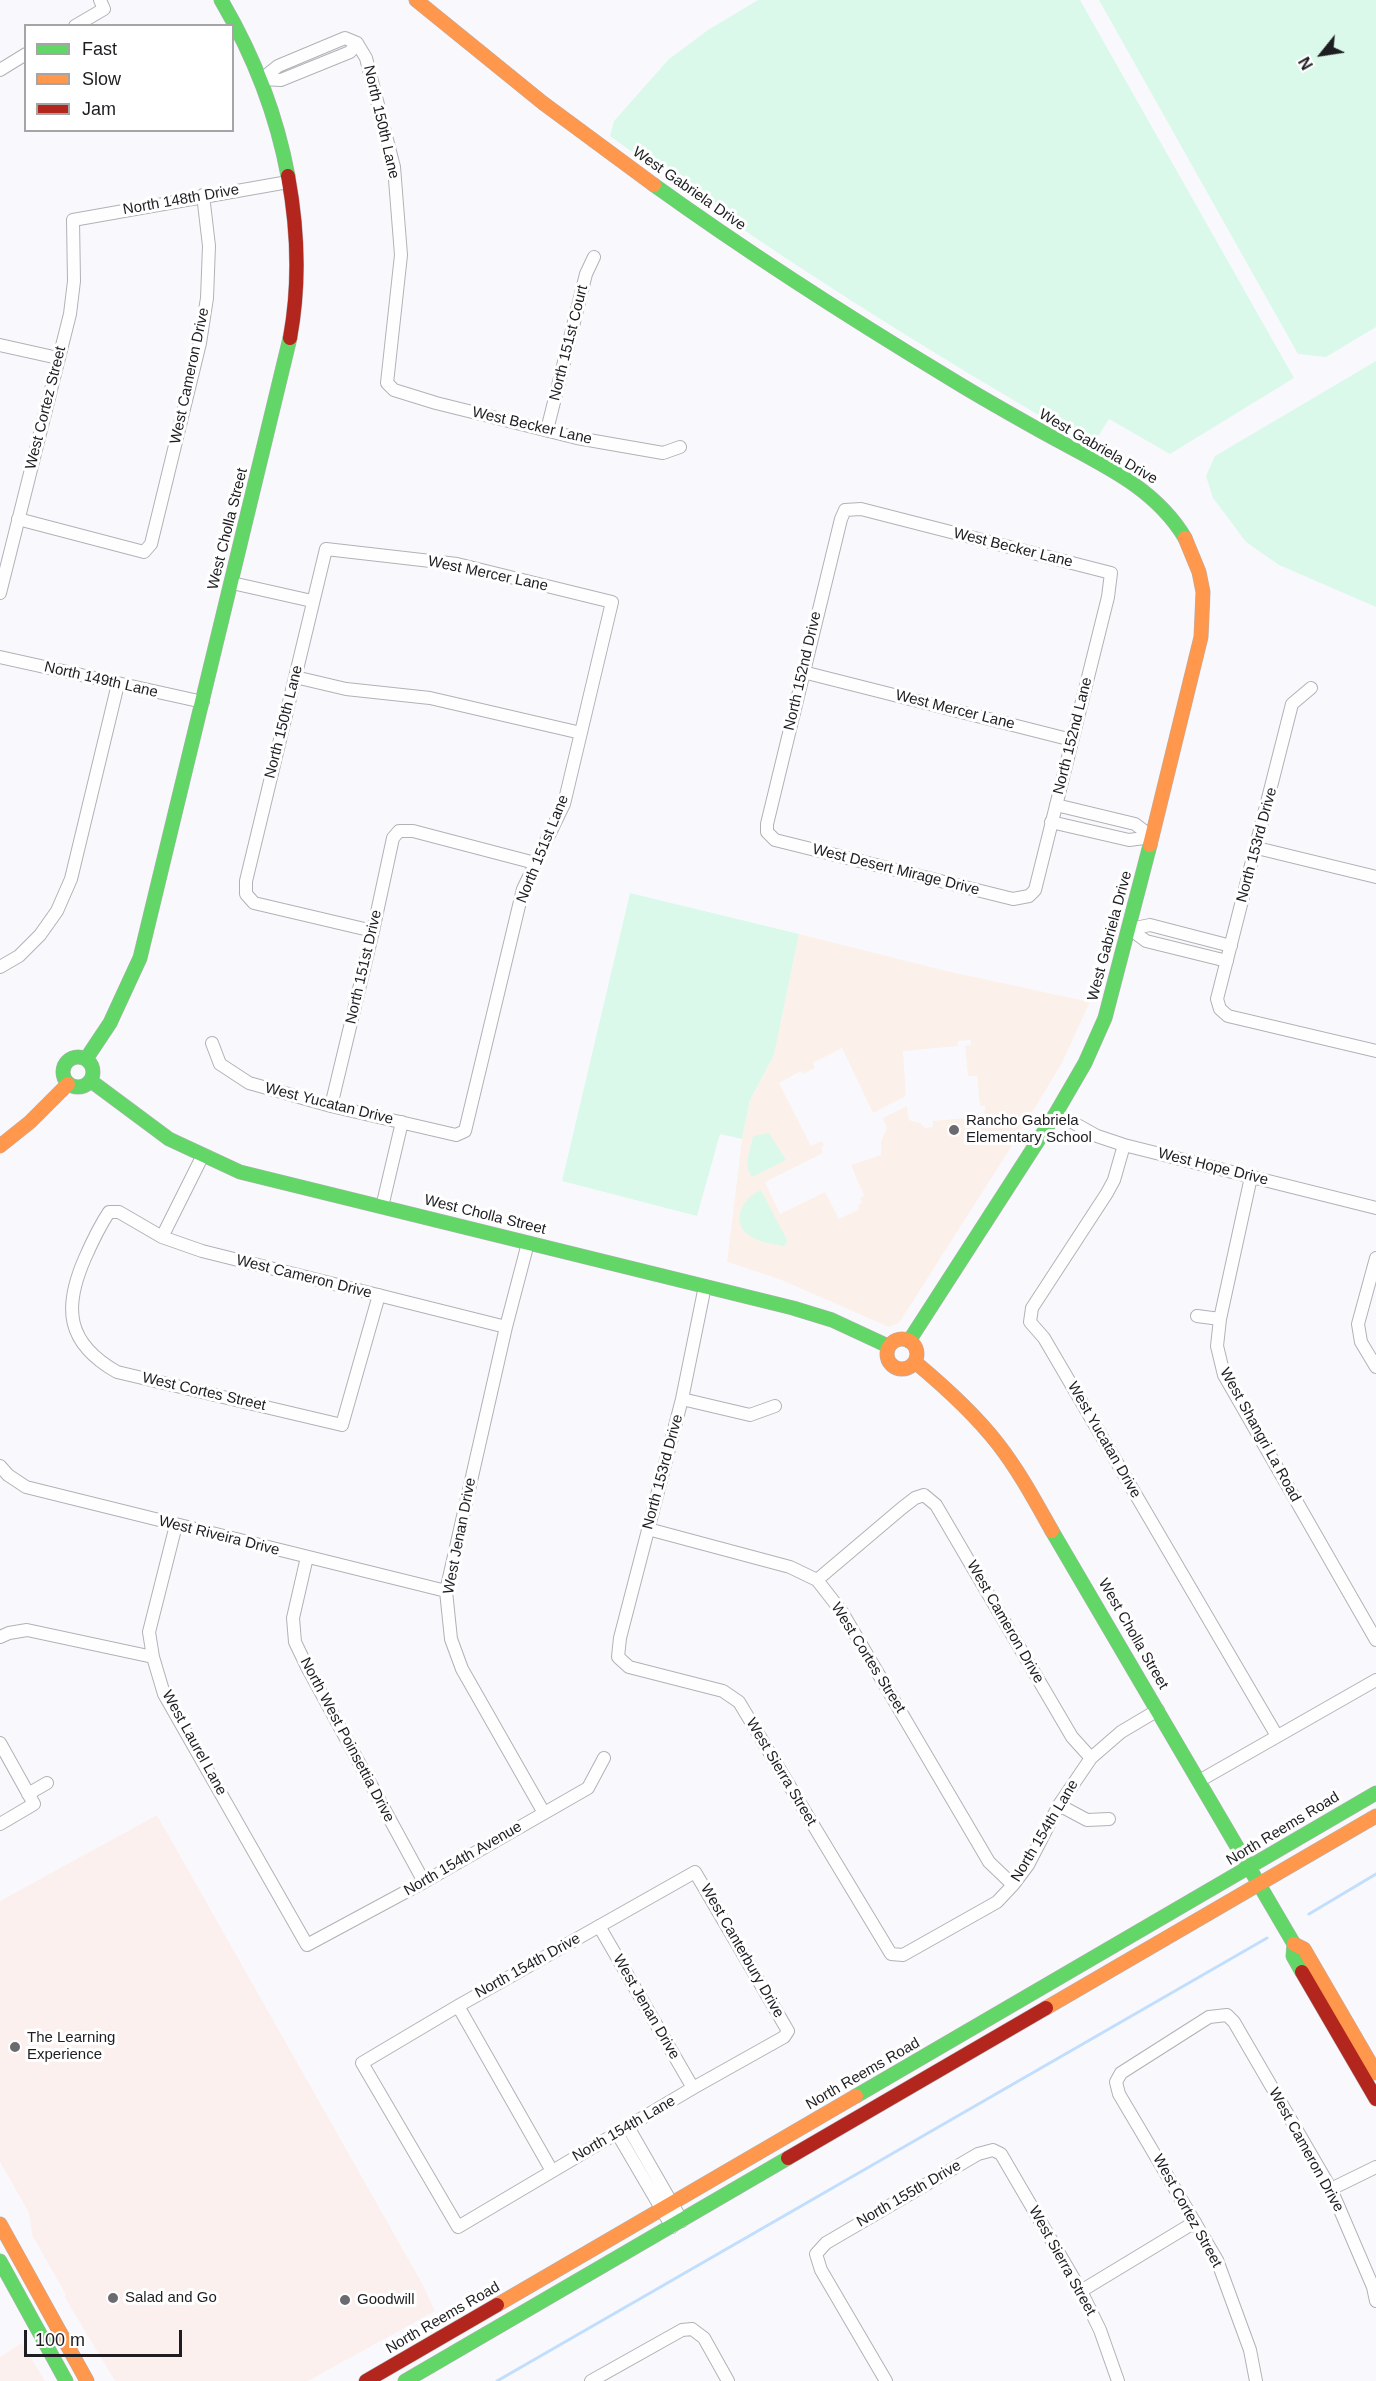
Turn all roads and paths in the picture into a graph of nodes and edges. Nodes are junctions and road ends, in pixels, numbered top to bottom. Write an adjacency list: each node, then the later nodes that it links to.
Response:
1 (221, 0): 5 (street, West Cholla Street)
2 (416, 0): 38 (street, West Gabriela Drive)
3 (102, 4): 4 (street)
4 (77, 24)
5 (233, 24)
6 (234, 25): 9 (street, West Cholla Street)
7 (24, 55): 8 (street)
8 (0, 70)
9 (262, 79): 10 (street, West Cholla Street); 16 (street, North 150th Lane)
10 (288, 182): 11 (street, North 148th Drive); 23 (street, West Cholla Street)
11 (203, 195): 12 (street, North 148th Drive); 20 (street, West Cameron Drive)
12 (73, 220): 15 (street, West Cortez Street)
13 (594, 257): 17 (street, North 151st Court)
14 (0, 345): 15 (street)
15 (58, 358): 20 (street, West Cortez Street)
16 (387, 383): 17 (street, West Becker Lane)
17 (547, 430): 18 (street, West Becker Lane)
18 (680, 447)
19 (845, 510): 22 (street, West Becker Lane); 28 (street, North 152nd Drive)
20 (18, 519): 24 (street, West Cortez Street)
21 (326, 549): 25 (street, North 150th Lane); 26 (street, West Mercer Lane)
22 (1112, 573): 34 (street, North 152nd Lane)
23 (232, 583): 25 (street); 32 (street, West Cholla Street)
24 (0, 593)
25 (312, 601): 29 (street, North 150th Lane)
26 (612, 602): 33 (street, North 151st Lane)
27 (0, 657): 30 (street, North 149th Lane)
28 (803, 672): 34 (street, West Mercer Lane); 37 (street, North 152nd Drive)
29 (295, 677): 33 (street); 44 (street, North 150th Lane)
30 (118, 684): 32 (street, North 149th Lane); 49 (street)
31 (1311, 688): 39 (street, North 153rd Drive)
32 (203, 702): 52 (street, West Cholla Street)
33 (581, 734): 40 (street, North 151st Lane)
34 (1072, 740): 35 (street, North 152nd Lane)
35 (1056, 805): 36 (street, North 152nd Lane); 38 (street)
36 (1052, 822): 38 (street); 42 (street, North 152nd Lane)
37 (767, 832): 42 (street, West Desert Mirage Drive)
38 (1152, 837): 43 (street, West Gabriela Drive)
39 (1257, 848): 41 (street); 46 (street, North 153rd Drive)
40 (535, 863): 44 (street, North 151st Drive); 58 (street, North 151st Lane)
41 (1376, 877)
42 (1029, 896)
43 (1130, 929): 45 (street); 47 (street); 56 (street, West Gabriela Drive)
44 (373, 932): 55 (street, North 151st Drive)
45 (1180, 933): 46 (street); 47 (street)
46 (1231, 946): 48 (street, North 153rd Drive)
47 (1176, 948): 48 (street)
48 (1227, 961): 51 (street, North 153rd Drive)
49 (0, 968)
50 (212, 1043): 55 (street, West Yucatan Drive)
51 (1376, 1051)
52 (86, 1059): 53 (street); 54 (street)
53 (91, 1081): 54 (street); 61 (street, West Cholla Street)
54 (68, 1084): 60 (street)
55 (332, 1106): 57 (street, West Yucatan Drive)
56 (1056, 1113): 59 (street, West Hope Drive); 74 (street, West Gabriela Drive)
57 (402, 1122): 58 (street, West Yucatan Drive); 63 (street)
58 (465, 1131)
59 (1124, 1145): 62 (street, West Hope Drive); 92 (street, West Yucatan Drive)
60 (0, 1146)
61 (203, 1155): 63 (street, West Cholla Street); 65 (street)
62 (1251, 1177): 64 (street, West Hope Drive); 71 (street, West Shangri La Road)
63 (382, 1207): 66 (street, West Cholla Street)
64 (1376, 1208)
65 (162, 1237): 69 (street, West Cameron Drive); 73 (street, West Cameron Drive)
66 (528, 1243): 68 (street, West Cholla Street); 72 (street, West Jenan Drive)
67 (1376, 1258): 77 (street)
68 (705, 1286): 75 (street, West Cholla Street); 78 (street, North 153rd Drive)
69 (379, 1295): 72 (street, West Cameron Drive); 73 (street, West Cortes Street)
70 (1197, 1316): 71 (street)
71 (1220, 1319): 87 (street, West Shangri La Road)
72 (506, 1327): 85 (street, West Jenan Drive)
73 (78, 1337)
74 (909, 1341): 75 (street); 76 (street)
75 (888, 1346): 76 (street)
76 (915, 1362): 91 (street, West Cholla Street)
77 (1376, 1367)
78 (682, 1398): 79 (street); 82 (street, North 153rd Drive)
79 (775, 1406)
80 (0, 1466): 81 (street, West Riveira Drive)
81 (176, 1525): 83 (street, West Riveira Drive); 88 (street, West Laurel Lane)
82 (648, 1529): 84 (street, West Cortes Street); 89 (street, North 153rd Drive)
83 (307, 1557): 85 (street, West Riveira Drive); 107 (street, North West Poinsettia Drive)
84 (818, 1580): 95 (street, West Cameron Drive); 108 (street, West Cortes Street)
85 (446, 1591): 101 (street, West Jenan Drive)
86 (0, 1637): 88 (street)
87 (1376, 1640)
88 (153, 1657): 112 (street, West Laurel Lane)
89 (618, 1658): 113 (street, West Sierra Street)
90 (1376, 1680): 92 (street)
91 (1158, 1710): 95 (street, North 154th Lane); 96 (street, West Cholla Street)
92 (1277, 1736): 96 (street)
93 (0, 1743): 99 (street)
94 (604, 1758): 101 (street, North 154th Avenue)
95 (1091, 1758): 100 (street, North 154th Lane)
96 (1199, 1781): 105 (street, West Cholla Street)
97 (47, 1784): 99 (street)
98 (1376, 1793): 105 (street, North Reems Road)
99 (31, 1799): 104 (street)
100 (1059, 1805): 103 (street); 108 (street, North 154th Lane)
101 (543, 1813): 107 (street, North 154th Avenue)
102 (1376, 1816): 109 (street)
103 (1109, 1820)
104 (0, 1824)
105 (1250, 1868): 109 (street, West Cholla Street); 125 (street, North Reems Road)
106 (695, 1872): 110 (street, North 154th Drive); 116 (street, West Canterbury Drive)
107 (424, 1882): 112 (street, North 154th Avenue)
108 (1013, 1885): 113 (street, North 154th Lane)
109 (1260, 1885): 111 (street, West Cholla Street); 127 (street)
110 (599, 1926): 114 (street, North 154th Drive); 118 (street, West Jenan Drive)
111 (1294, 1944): 117 (street, West Cholla Street); 119 (street, West Cholla Street)
112 (307, 1945)
113 (891, 1954)
114 (458, 2006): 123 (street); 128 (street, North 154th Drive)
115 (1216, 2015): 124 (street, West Cameron Drive); 126 (street, West Cortez Street)
116 (788, 2031): 118 (street, North 154th Lane)
117 (1376, 2073)
118 (693, 2088): 120 (street, North 154th Lane)
119 (1376, 2098)
120 (622, 2130): 123 (street, North 154th Lane); 125 (street)
121 (993, 2150): 131 (street, West Sierra Street); 141 (street, North 155th Drive)
122 (1376, 2167): 124 (street)
123 (552, 2171): 128 (street, North 154th Lane)
124 (1331, 2189): 132 (street, West Cameron Drive)
125 (667, 2207): 127 (street); 133 (street, North Reems Road)
126 (1195, 2222): 131 (street); 143 (street, West Cortez Street)
127 (677, 2224): 134 (street)
128 (458, 2227)
129 (2, 2232): 136 (street)
130 (0, 2261): 135 (street)
131 (1081, 2291): 142 (street, West Sierra Street)
132 (1376, 2301)
133 (430, 2345): 134 (street); 137 (street, North Reems Road)
134 (439, 2361): 138 (street)
135 (66, 2381)
136 (87, 2381)
137 (366, 2381)
138 (405, 2381)
139 (591, 2381): 140 (street)
140 (728, 2381)
141 (886, 2381)
142 (1118, 2381)
143 (1256, 2381)

